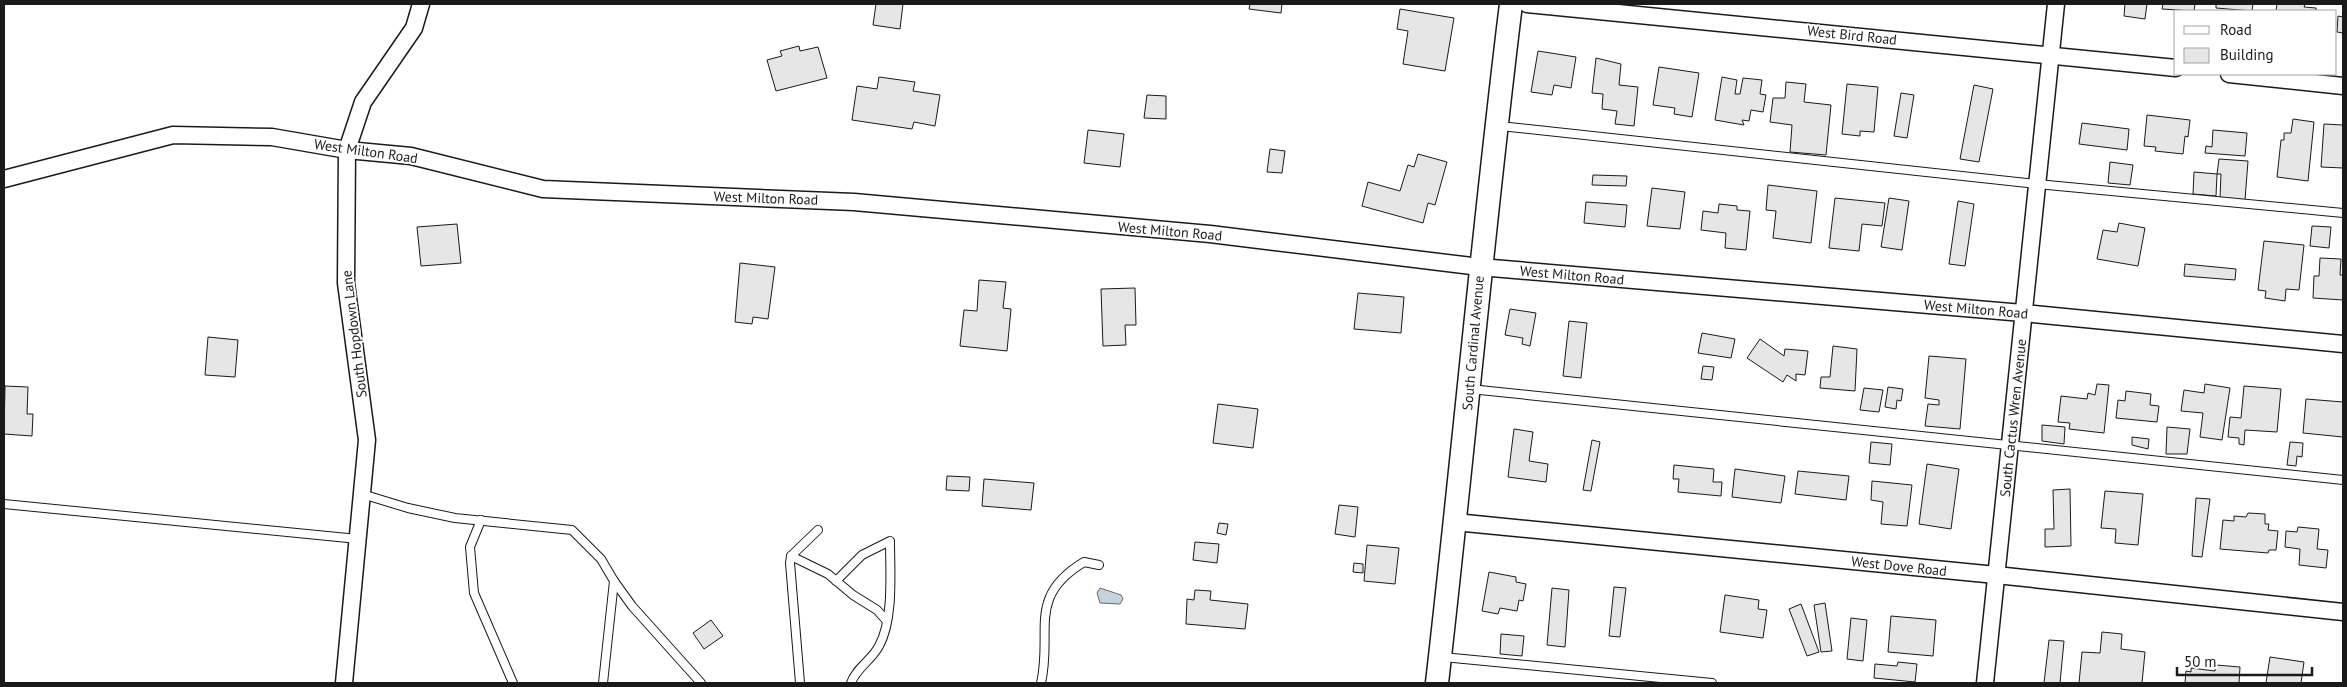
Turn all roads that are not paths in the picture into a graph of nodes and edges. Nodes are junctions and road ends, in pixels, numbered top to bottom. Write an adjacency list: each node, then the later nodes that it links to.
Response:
1 (421, 4): 10 (street, South Hopdown Lane)
2 (1511, 4): 9 (main road, South Cardinal Avenue)
3 (1527, 4): 5 (street, West Bird Road)
4 (2056, 4): 5 (street, South Cactus Wren Avenue)
5 (2050, 55): 6 (street, West Bird Road); 12 (street, South Cactus Wren Avenue)
6 (2174, 68)
7 (2238, 75): 8 (street)
8 (2343, 86)
9 (1496, 125): 12 (lane); 14 (main road, South Cardinal Avenue)
10 (347, 150): 11 (street, West Milton Road); 14 (street, West Milton Road); 20 (street, South Hopdown Lane)
11 (4, 180)
12 (2036, 184): 13 (lane); 15 (street, South Cactus Wren Avenue)
13 (2343, 213)
14 (1480, 268): 15 (street, West Milton Road); 17 (main road, South Cardinal Avenue)
15 (2023, 313): 16 (street, West Milton Road); 18 (street, South Cactus Wren Avenue)
16 (2343, 344)
17 (1468, 389): 18 (lane); 23 (main road, South Cardinal Avenue)
18 (2010, 445): 19 (lane); 28 (street, South Cactus Wren Avenue)
19 (2343, 480)
20 (362, 494): 22 (lane); 25 (street, South Hopdown Lane)
21 (4, 504): 25 (lane)
22 (481, 520): 29 (lane); 35 (lane)
23 (1455, 522): 28 (street, West Dove Road); 33 (main road, South Cardinal Avenue)
24 (818, 530): 26 (lane)
25 (358, 539): 34 (street, South Hopdown Lane)
26 (792, 556): 30 (lane); 38 (lane)
27 (1099, 565): 40 (lane)
28 (1996, 575): 31 (street, West Dove Road); 43 (street, South Cactus Wren Avenue)
29 (614, 581): 36 (lane); 37 (lane)
30 (836, 581): 32 (lane); 32 (lane)
31 (2343, 612)
32 (886, 620): 39 (lane)
33 (1440, 656): 41 (main road, South Cardinal Avenue); 42 (lane)
34 (344, 683)
35 (513, 683)
36 (603, 683)
37 (700, 683)
38 (800, 683)
39 (851, 683)
40 (1041, 683)
41 (1437, 683)
42 (1712, 683)
43 (1986, 683)

